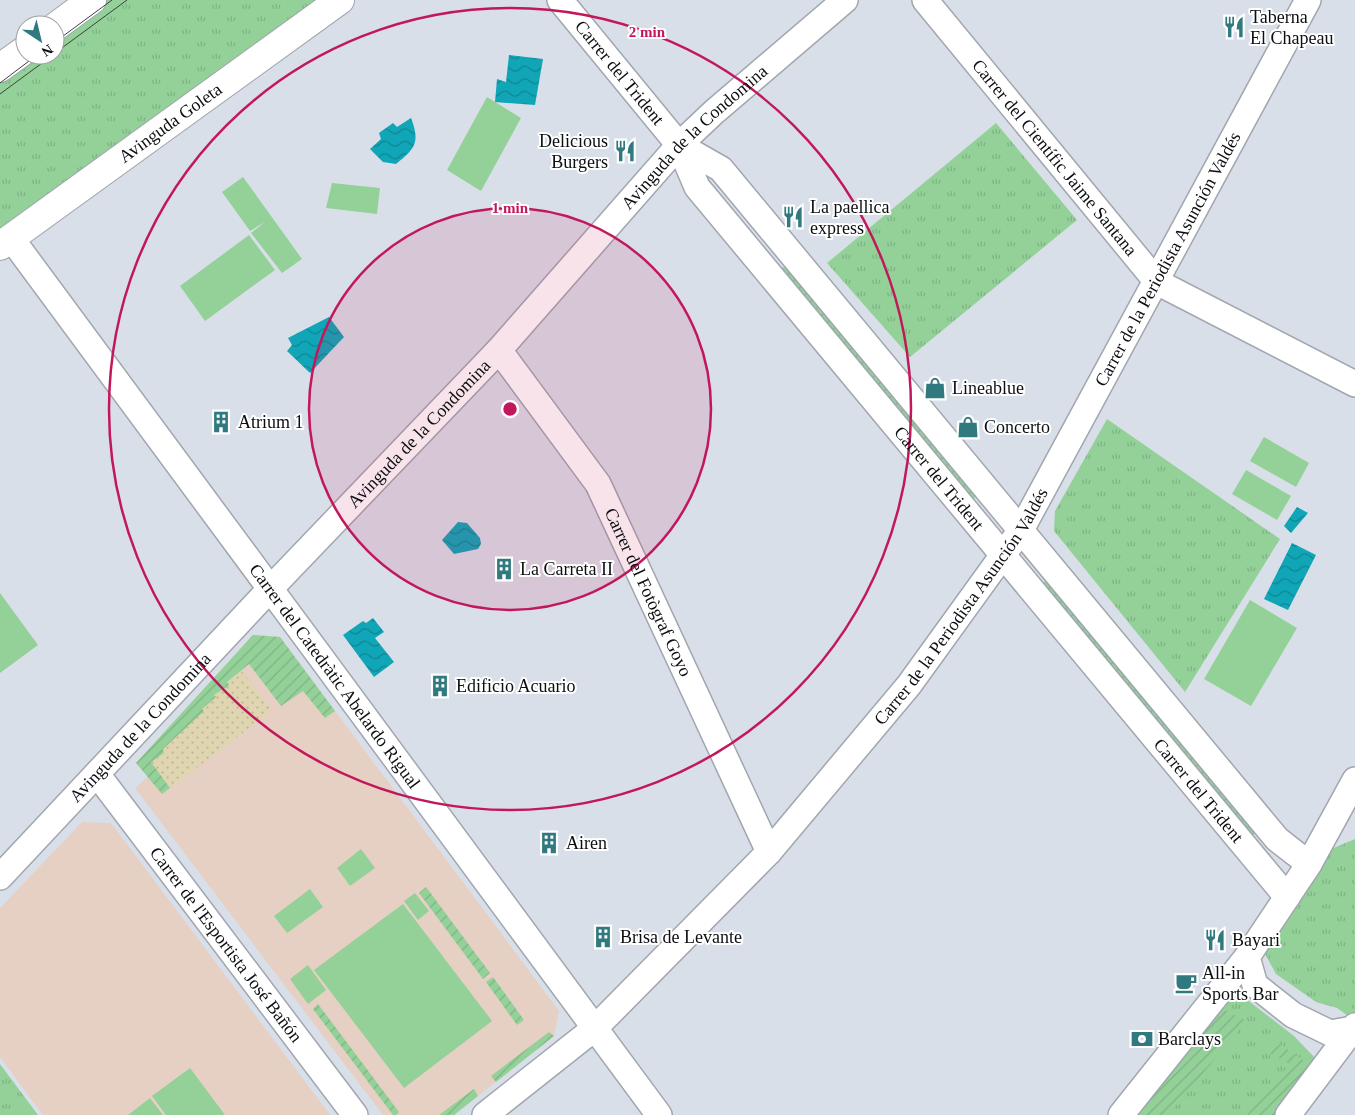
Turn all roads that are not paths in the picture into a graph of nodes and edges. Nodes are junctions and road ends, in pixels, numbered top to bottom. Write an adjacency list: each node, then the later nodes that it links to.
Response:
1 (92, 0): 7 (main road)
2 (340, 0): 11 (main road, Avinguda Goleta)
3 (560, 0): 10 (street, Carrer del Trident)
4 (845, 0): 10 (street, Avinguda de la Condomina)
5 (925, 0): 12 (street, Carrer del Científic Jaime Santana)
6 (1308, 0): 12 (street, Carrer de la Periodista Asunción Valdés)
7 (65, 20)
8 (15, 57): 9 (main road)
9 (0, 68)
10 (679, 145): 13 (street, Avinguda de la Condomina); 15 (street, Carrer del Trident); 16 (street, Carrer del Trident)
11 (5, 242): 17 (street, Carrer del Catedràtic Abelardo Rigual)
12 (1157, 282): 14 (street, Carrer del Científic Jaime Santana); 15 (street, Carrer de la Periodista Asunción Valdés)
13 (499, 350): 17 (street, Avinguda de la Condomina); 21 (street, Carrer del Fotògraf Goyo)
14 (1355, 384)
15 (1021, 530): 16 (street, Carrer de la Periodista Asunción Valdés); 22 (street, Carrer del Trident)
16 (1004, 556): 21 (street, Carrer de la Periodista Asunción Valdés); 24 (street, Carrer del Trident)
17 (270, 589): 18 (street, Avinguda de la Condomina); 26 (street, Carrer del Catedràtic Abelardo Rigual)
18 (97, 774): 23 (street, Avinguda de la Condomina); 28 (street, Carrer de l'Esportista José Bañón)
19 (1355, 780): 20 (street)
20 (1345, 821): 22 (street)
21 (769, 852): 26 (street, Carrer de la Periodista Asunción Valdés)
22 (1309, 864): 24 (street)
23 (0, 877)
24 (1287, 897): 25 (street)
25 (1247, 956): 27 (street); 31 (street)
26 (595, 1028): 29 (street, Carrer de la Periodista Asunción Valdés); 30 (street, Carrer del Catedràtic Abelardo Rigual)
27 (1354, 1028): 32 (street)
28 (355, 1115)
29 (485, 1115)
30 (660, 1115)
31 (1121, 1115)
32 (1288, 1115)

